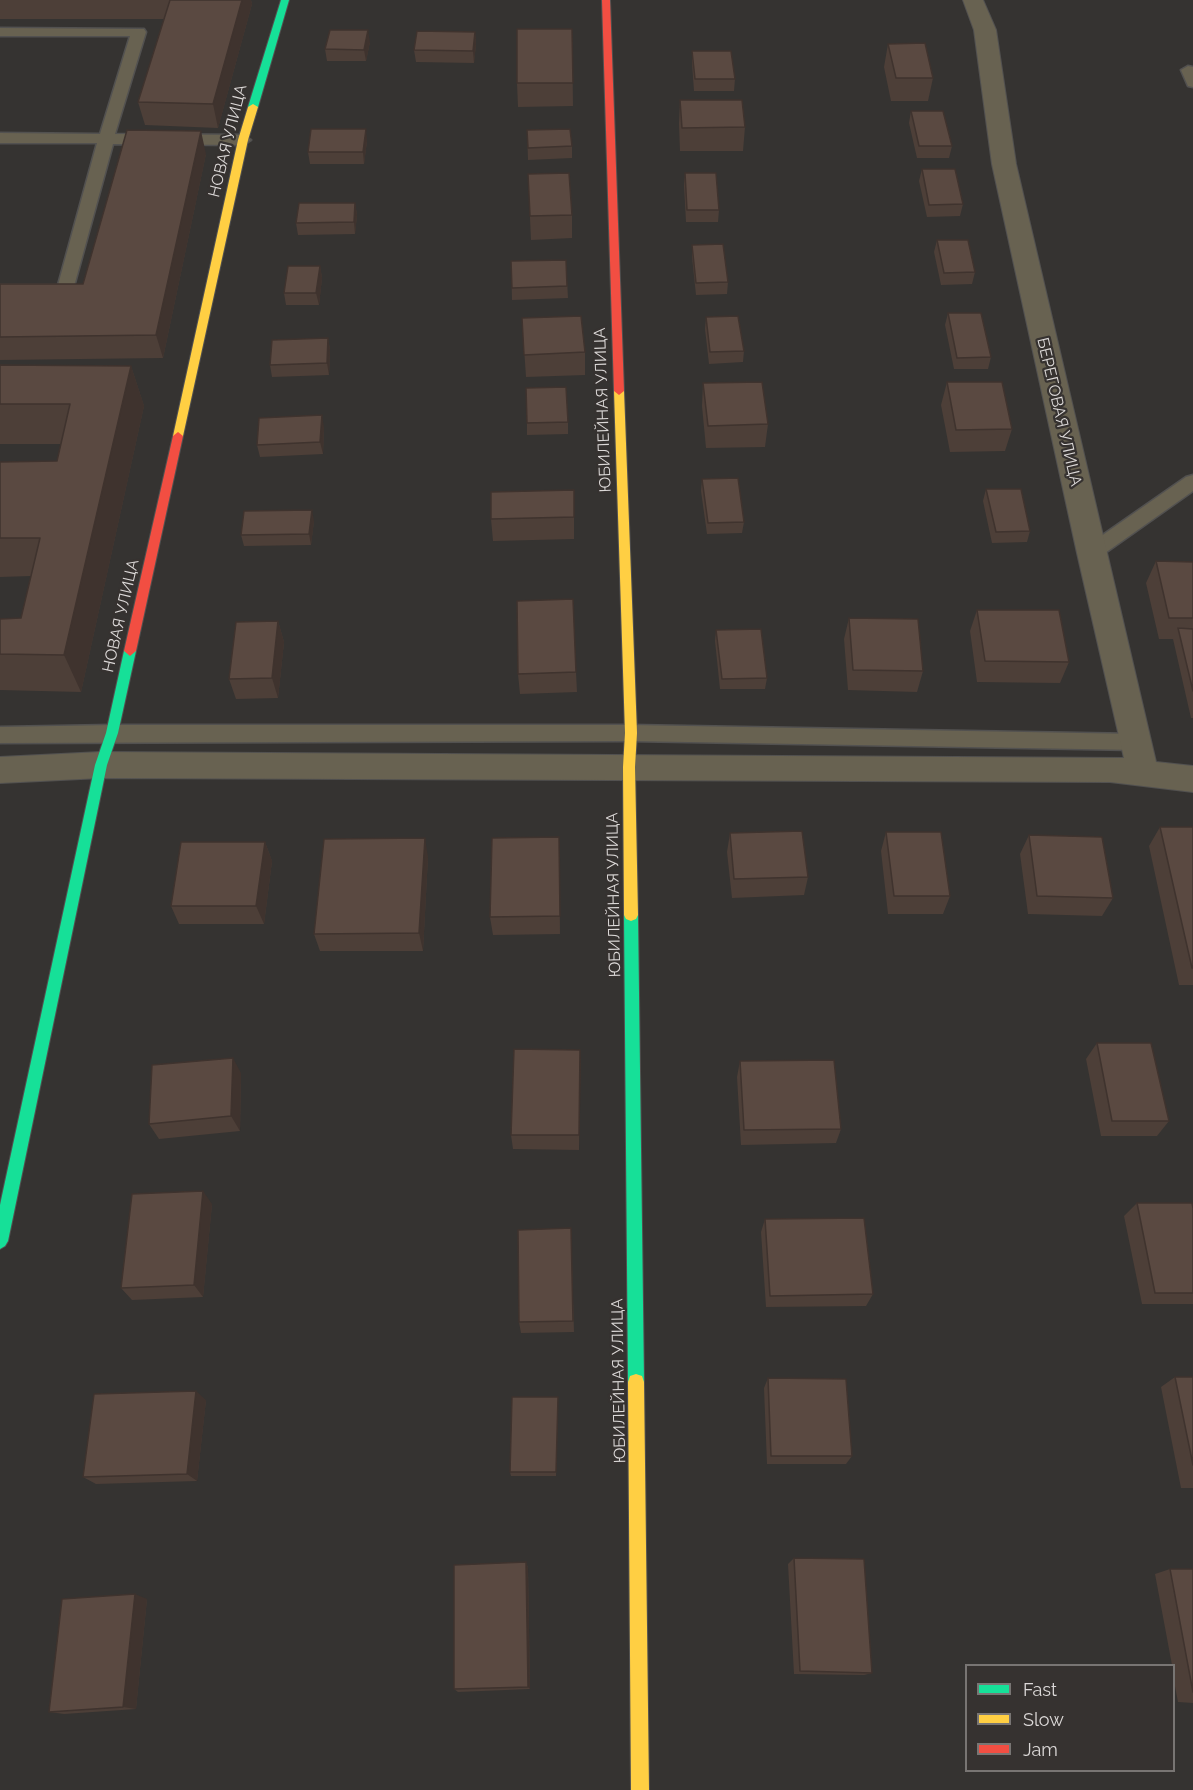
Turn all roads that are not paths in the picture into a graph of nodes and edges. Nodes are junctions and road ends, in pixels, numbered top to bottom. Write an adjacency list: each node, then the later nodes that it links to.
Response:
1 (285, 0): 7 (street, НОВАЯ УЛИЦА)
2 (606, 0): 12 (street, ЮБИЛЕЙНАЯ УЛИЦА)
3 (973, 0): 10 (street, БЕРЕГОВАЯ УЛИЦА)
4 (0, 32): 6 (lane)
5 (0, 138): 6 (lane)
6 (106, 139): 7 (lane); 8 (lane)
7 (243, 140): 11 (street, НОВАЯ УЛИЦА)
8 (0, 290)
9 (1193, 482): 10 (lane)
10 (1091, 553): 14 (street, БЕРЕГОВАЯ УЛИЦА)
11 (112, 733): 12 (lane); 13 (lane); 15 (street, НОВАЯ УЛИЦА)
12 (631, 733): 14 (lane); 16 (street, ЮБИЛЕЙНАЯ УЛИЦА)
13 (0, 735)
14 (1137, 742): 18 (street, БЕРЕГОВАЯ УЛИЦА)
15 (102, 765): 16 (street); 17 (street); 20 (street, НОВАЯ УЛИЦА)
16 (629, 767): 18 (street); 21 (street, ЮБИЛЕЙНАЯ УЛИЦА)
17 (0, 770)
18 (1142, 772): 19 (street)
19 (1193, 779)
20 (0, 1241)
21 (640, 1790)

